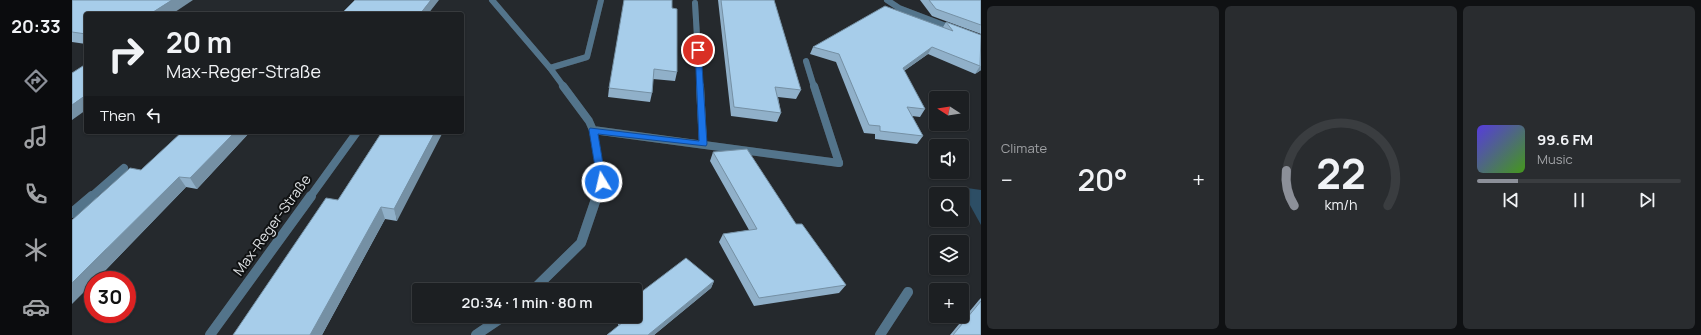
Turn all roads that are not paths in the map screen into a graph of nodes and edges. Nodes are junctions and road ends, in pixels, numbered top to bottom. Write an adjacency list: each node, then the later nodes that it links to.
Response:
1 (492, 0): 7 (street)
2 (601, 0): 7 (street)
3 (887, 0): 5 (street)
4 (695, 3): 10 (street)
5 (960, 32)
6 (806, 60): 10 (street)
7 (550, 68): 8 (street)
8 (593, 130): 10 (street); 13 (street)
9 (356, 134): 16 (street, Max-Reger-Straße)
10 (703, 144)
11 (124, 168): 12 (street)
12 (72, 213)
13 (540, 283)
14 (908, 292): 18 (street)
15 (494, 323): 17 (street)
16 (210, 335)
17 (476, 335)
18 (880, 335)

